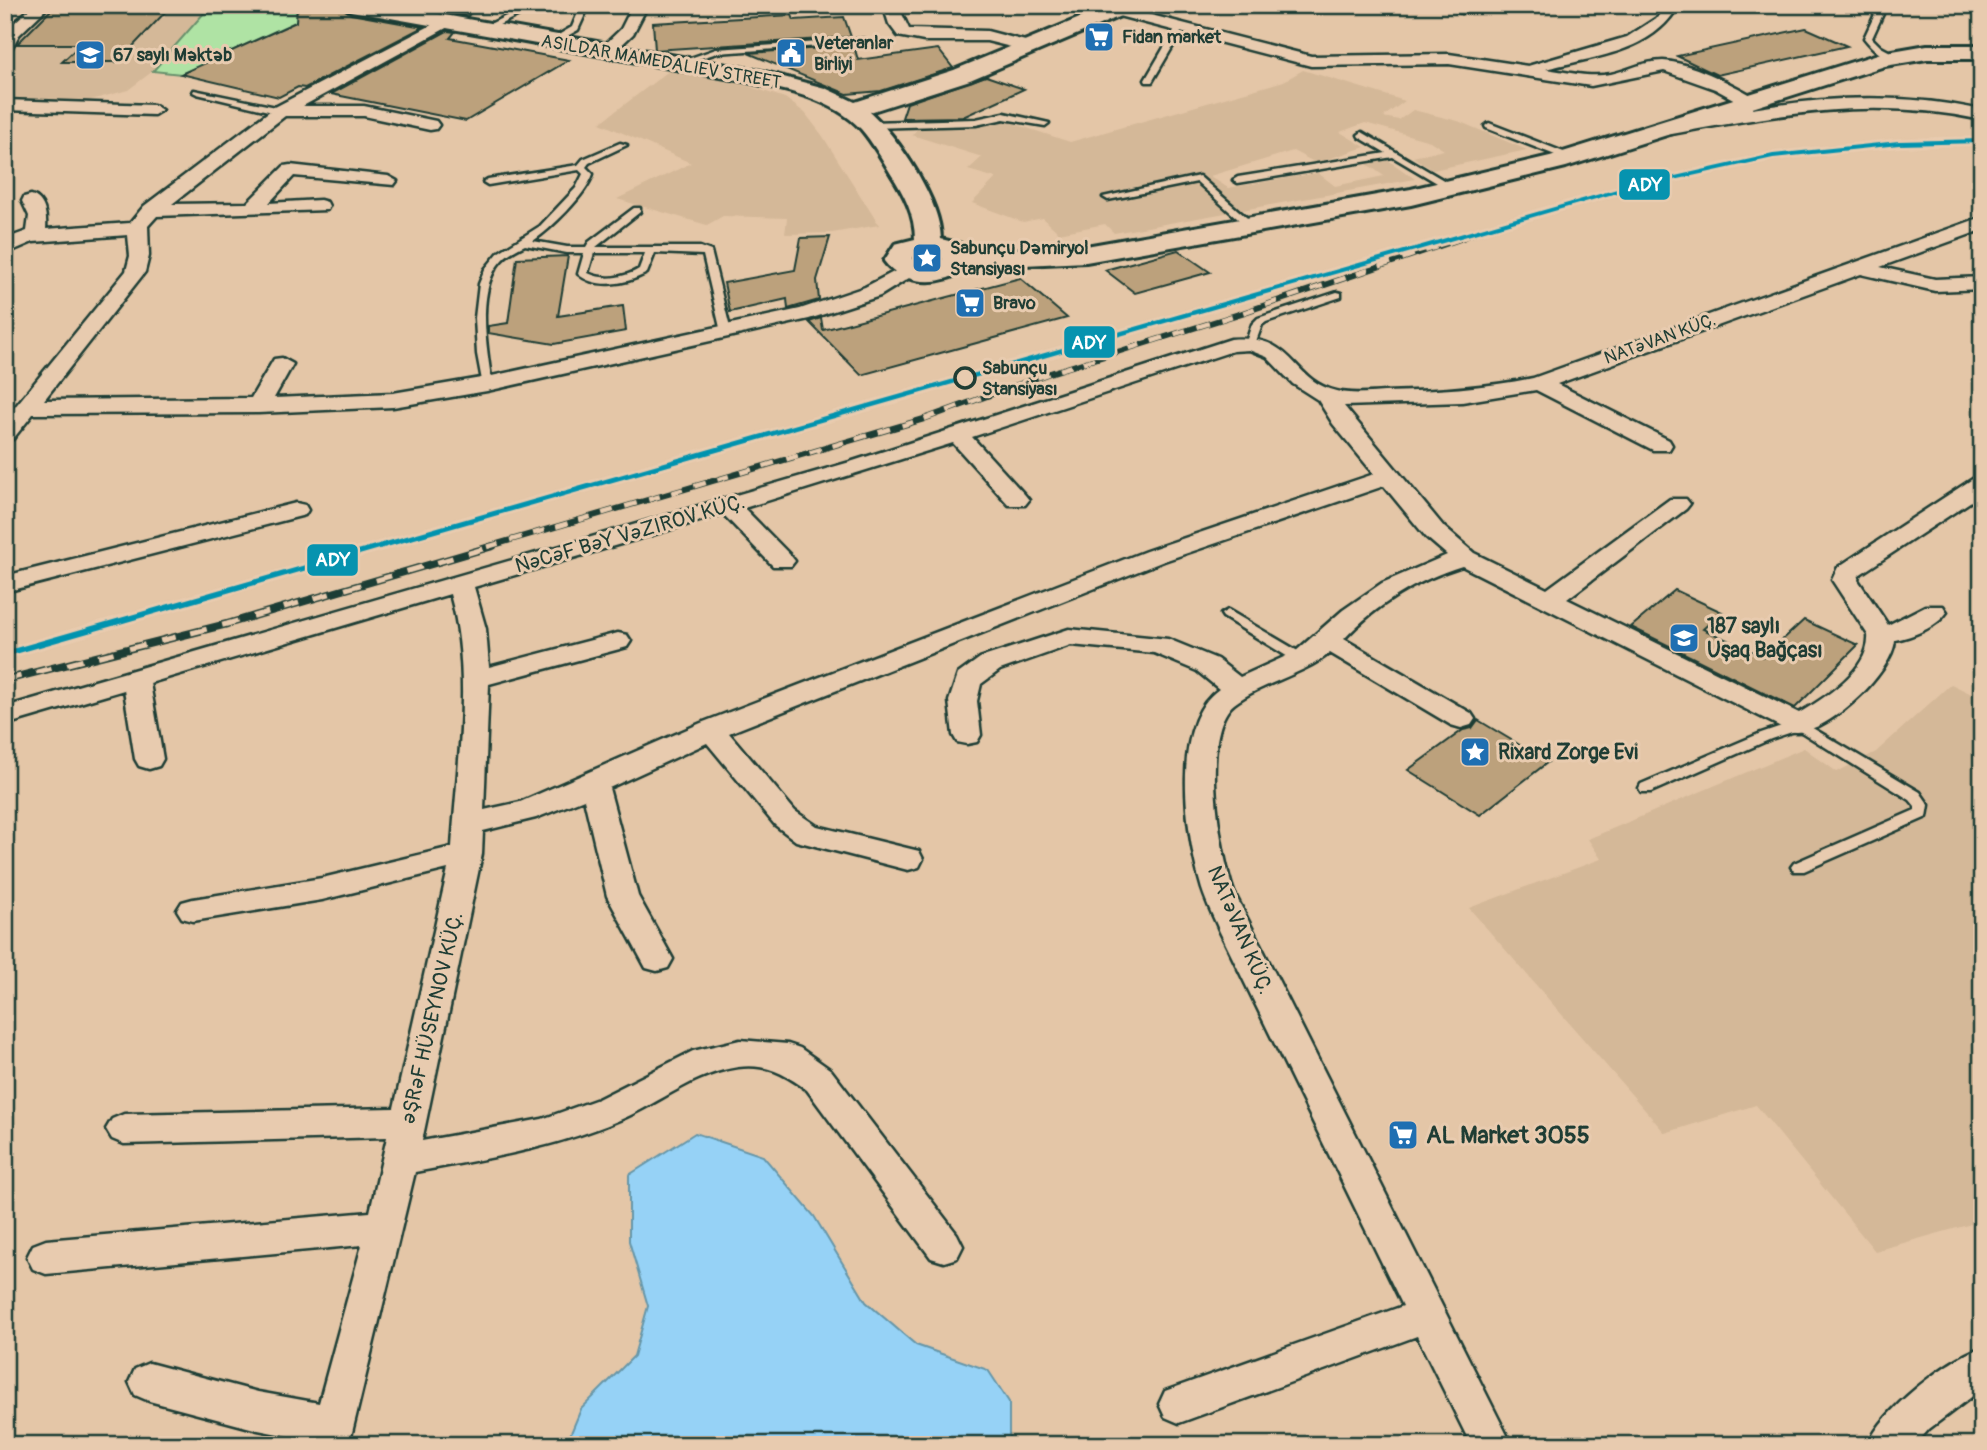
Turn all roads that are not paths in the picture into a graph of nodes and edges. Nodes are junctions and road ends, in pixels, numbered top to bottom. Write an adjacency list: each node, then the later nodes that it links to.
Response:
1 (43, 5): 16 (street)
2 (351, 5): 11 (street, ASILDAR MAMEDALIEV STREET)
3 (641, 5): 7 (lane); 18 (street)
4 (890, 5): 17 (street)
5 (1197, 5): 8 (street)
6 (1672, 5): 22 (street)
7 (585, 6): 13 (lane); 15 (lane)
8 (1165, 6)
9 (1123, 8): 12 (street); 17 (street)
10 (1879, 14): 20 (lane)
11 (445, 23): 13 (street, ASILDAR MAMEDALIEV STREET); 29 (street)
12 (1179, 29): 22 (street); 23 (lane)
13 (482, 30): 15 (street, ASILDAR MAMEDALIEV STREET)
14 (862, 41): 21 (lane)
15 (553, 43): 18 (street, ASILDAR MAMEDALIEV STREET)
16 (5, 46)
17 (1031, 47): 28 (street)
18 (606, 51): 21 (street, ASILDAR MAMEDALIEV STREET)
19 (1982, 52): 20 (street)
20 (1893, 57): 26 (street)
21 (680, 63): 28 (street, ASILDAR MAMEDALIEV STREET)
22 (1527, 70): 26 (street)
23 (1149, 80)
24 (197, 92): 29 (lane)
25 (5, 105): 27 (street)
26 (1748, 108): 30 (street); 38 (street)
27 (154, 110)
28 (853, 110): 33 (street, ASILDAR MAMEDALIEV STREET)
29 (281, 111): 32 (street); 48 (street)
30 (1982, 115)
31 (1045, 123): 33 (lane)
32 (430, 125)
33 (871, 125): 55 (street, ASILDAR MAMEDALIEV STREET)
34 (1489, 126): 38 (lane)
35 (1362, 135): 37 (lane)
36 (623, 145): 39 (lane)
37 (1394, 154): 40 (lane); 43 (lane)
38 (1571, 158): 43 (street)
39 (581, 167): 42 (lane); 54 (lane)
40 (1238, 180)
41 (388, 181): 47 (street)
42 (488, 182)
43 (1452, 188): 51 (street)
44 (1108, 197): 51 (lane)
45 (32, 201): 53 (street)
46 (320, 206): 47 (street)
47 (252, 209): 48 (street)
48 (151, 210): 52 (street)
49 (637, 210): 57 (lane)
50 (1982, 223): 60 (street, NATƏVAN KÜÇ.)
51 (1251, 226): 59 (street)
52 (137, 228): 53 (street); 71 (street)
53 (36, 234): 56 (street)
54 (524, 242): 57 (lane); 68 (lane)
55 (928, 244): 59 (street); 61 (street)
56 (5, 248)
57 (588, 250): 58 (lane); 58 (lane)
58 (651, 250): 64 (lane)
59 (957, 260): 61 (street)
60 (1860, 267): 62 (street); 67 (street, NATƏVAN KÜÇ.)
61 (912, 270): 64 (street)
62 (1982, 283)
63 (1337, 295): 65 (lane)
64 (726, 332): 68 (street)
65 (1251, 342): 69 (street); 73 (street, NƏCƏF BƏY VƏZIROV KÜÇ.)
66 (282, 364): 70 (street)
67 (1539, 383): 69 (street, NATƏVAN KÜÇ.); 74 (street)
68 (487, 384): 70 (street)
69 (1327, 396): 75 (street)
70 (258, 406): 71 (street)
71 (27, 407): 72 (street)
72 (5, 434)
73 (958, 436): 77 (street); 79 (street, NƏCƏF BƏY VƏZIROV KÜÇ.)
74 (1661, 445)
75 (1391, 476): 81 (street); 98 (street)
76 (1982, 483): 88 (street)
77 (1017, 500)
78 (1678, 504): 85 (street)
79 (727, 505): 82 (street); 84 (street, NƏCƏF BƏY VƏZIROV KÜÇ.)
80 (296, 510): 83 (street)
81 (1465, 558): 85 (street); 90 (street, NATƏVAN KÜÇ.)
82 (782, 561)
83 (5, 584)
84 (460, 584): 92 (street, NƏCƏF BƏY VƏZIROV KÜÇ.); 93 (street, ƏŞRƏF HÜSEYNOV KÜÇ.)
85 (1547, 601): 97 (street)
86 (1934, 612): 88 (street)
87 (1228, 614): 91 (lane)
88 (1881, 635): 97 (street)
89 (618, 641): 93 (street)
90 (1328, 641): 91 (street, NATƏVAN KÜÇ.); 96 (street)
91 (1304, 660): 94 (street, NATƏVAN KÜÇ.)
92 (136, 678): 95 (street, NƏCƏF BƏY VƏZIROV KÜÇ.); 100 (street)
93 (476, 679): 103 (street, ƏŞRƏF HÜSEYNOV KÜÇ.)
94 (1237, 689): 99 (street); 114 (street, NATƏVAN KÜÇ.)
95 (5, 716)
96 (1461, 719)
97 (1799, 725): 102 (lane); 105 (lane)
98 (711, 730): 101 (street); 104 (street)
99 (967, 735)
100 (149, 759)
101 (593, 784): 103 (street); 107 (street)
102 (1646, 788)
103 (468, 838): 106 (street); 108 (street, ƏŞRƏF HÜSEYNOV KÜÇ.)
104 (908, 859)
105 (1799, 867)
106 (193, 910)
107 (657, 959)
108 (408, 1122): 109 (street); 110 (street, ƏŞRƏF HÜSEYNOV KÜÇ.)
109 (124, 1129)
110 (400, 1160): 111 (street, ƏŞRƏF HÜSEYNOV KÜÇ.); 112 (street)
111 (385, 1227): 113 (street); 118 (street, ƏŞRƏF HÜSEYNOV KÜÇ.)
112 (944, 1246)
113 (46, 1257)
114 (1427, 1315): 117 (street); 119 (street, NATƏVAN KÜÇ.)
115 (1982, 1365): 120 (street)
116 (149, 1382): 118 (street)
117 (1179, 1404)
118 (330, 1435)
119 (1492, 1445)
120 (1888, 1445)

